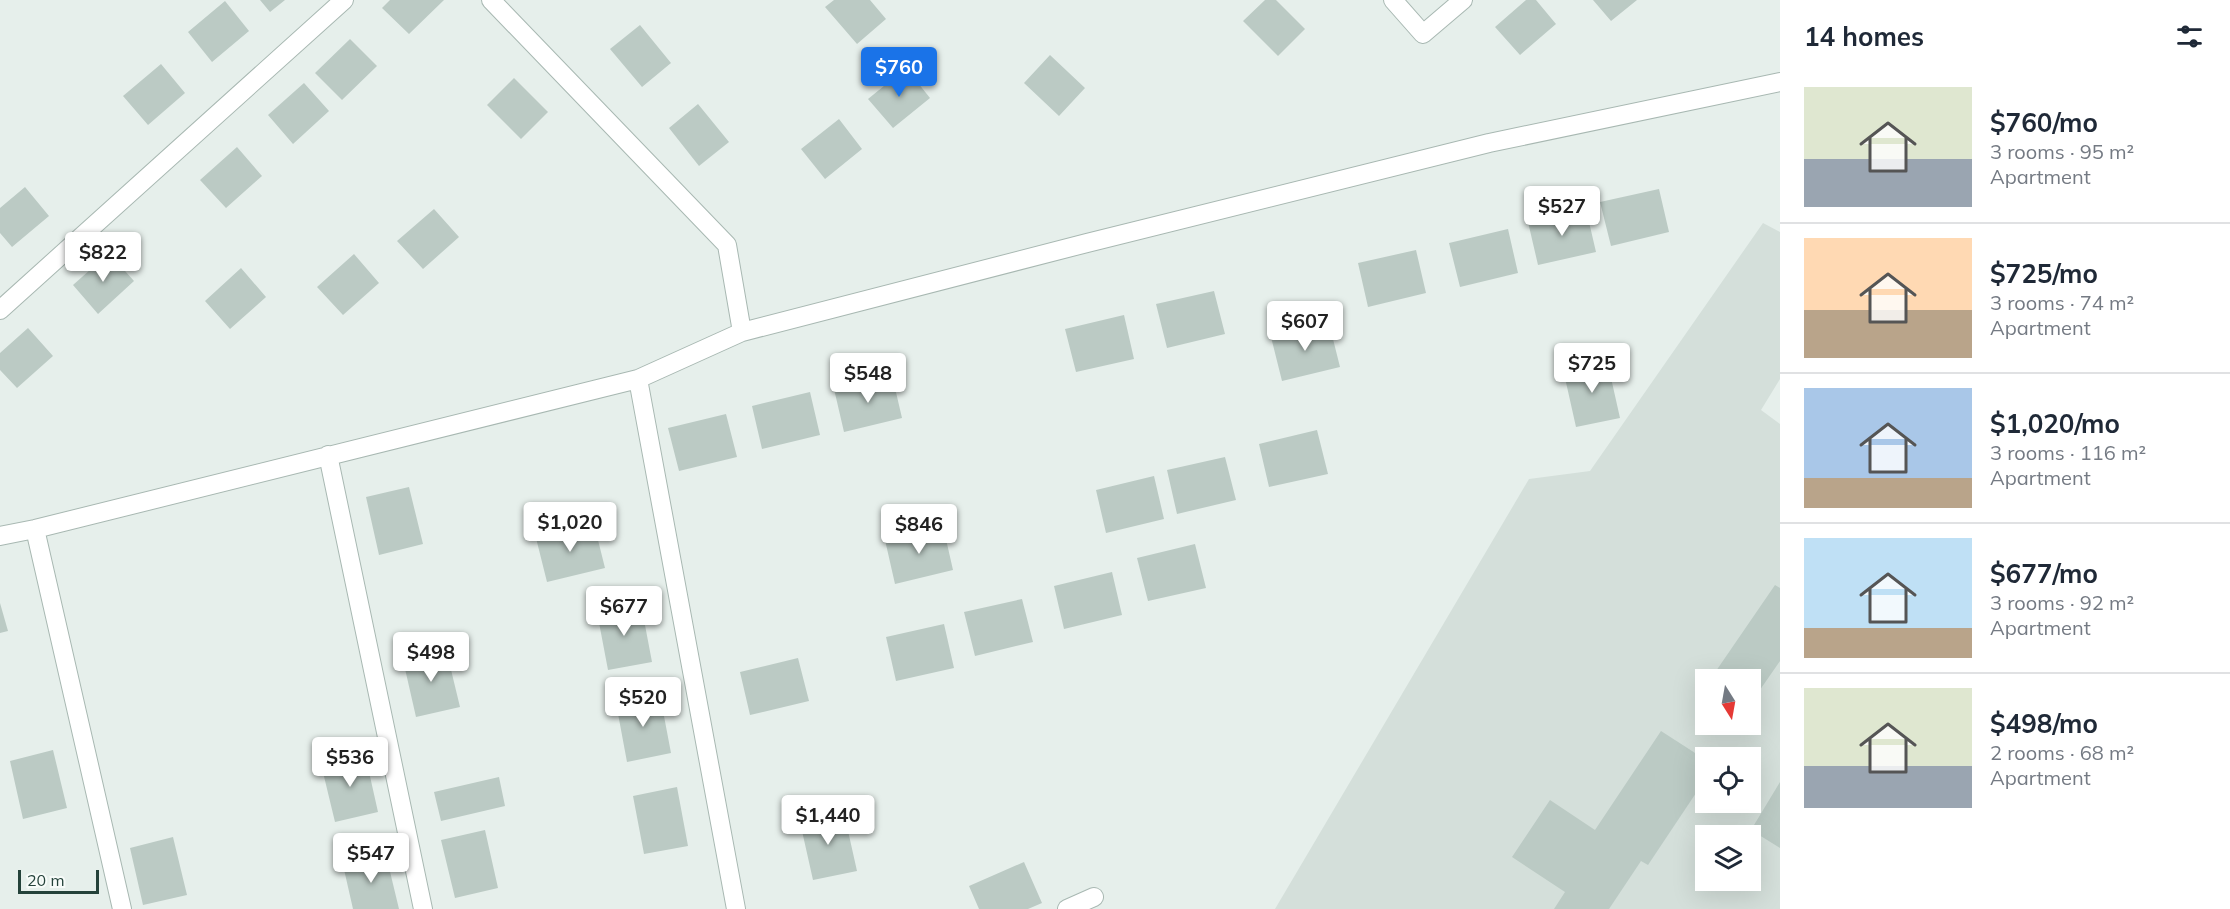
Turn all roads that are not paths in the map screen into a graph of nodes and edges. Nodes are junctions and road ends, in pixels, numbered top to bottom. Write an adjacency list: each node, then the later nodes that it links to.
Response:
1 (344, 0): 6 (street)
2 (490, 0): 7 (street)
3 (1393, 0): 4 (street)
4 (1463, 0)
5 (1780, 82): 7 (street)
6 (0, 310)
7 (742, 332): 8 (street)
8 (638, 379): 9 (street); 15 (street)
9 (328, 455): 10 (street); 14 (street)
10 (35, 529): 11 (street); 13 (street)
11 (0, 536)
12 (1094, 897): 16 (street)
13 (122, 909)
14 (423, 909)
15 (736, 909)
16 (1067, 909)

